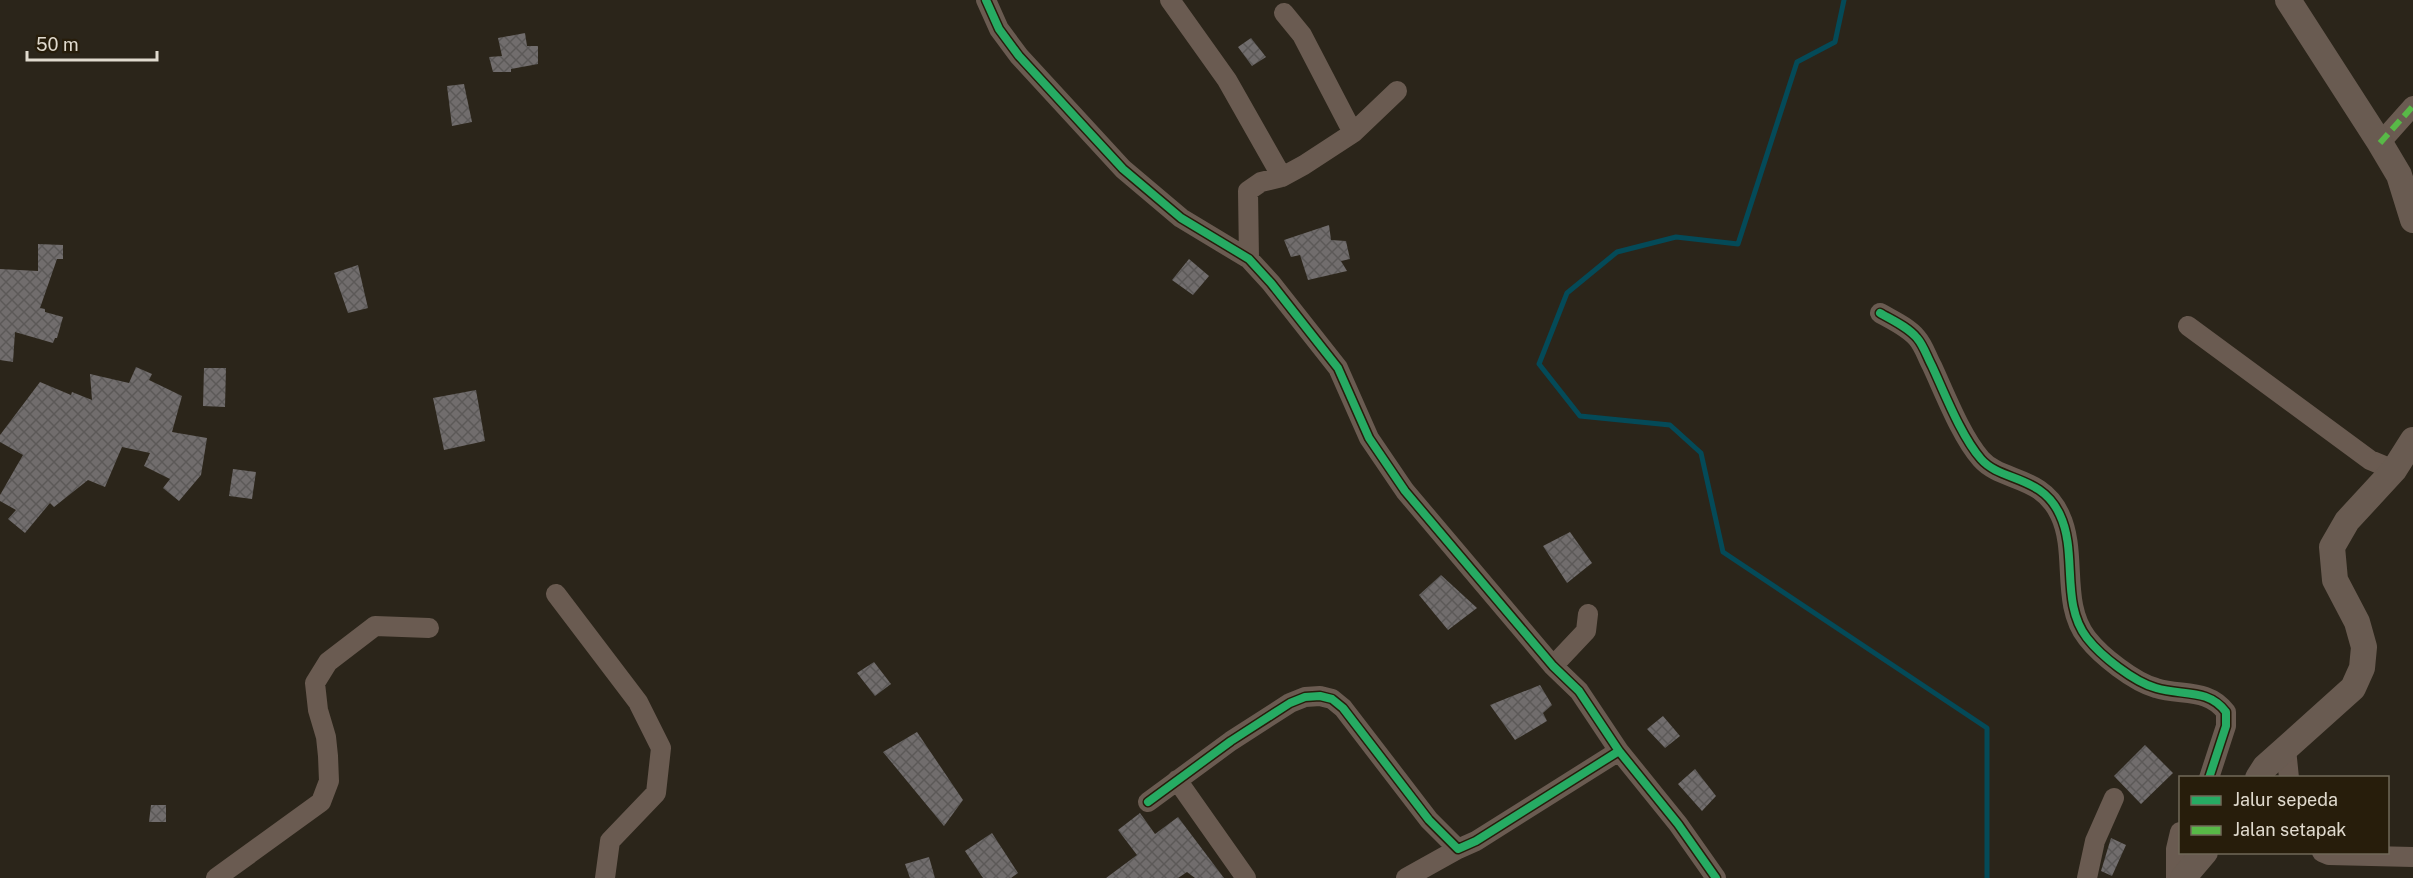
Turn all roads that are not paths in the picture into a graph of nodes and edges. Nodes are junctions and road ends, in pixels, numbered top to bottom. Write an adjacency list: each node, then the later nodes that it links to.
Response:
1 (986, 0): 12 (street)
2 (1170, 0): 9 (street)
3 (2295, 3): 8 (main road)
4 (1284, 13): 7 (street)
5 (1396, 91): 7 (street)
6 (2413, 106): 8 (street)
7 (1353, 133): 9 (street)
8 (2380, 143): 10 (main road)
9 (1282, 177): 12 (street)
10 (2406, 180): 11 (main road)
11 (2413, 220)
12 (1249, 260): 20 (street)
13 (1880, 313): 23 (street)
14 (2188, 326): 16 (street)
15 (2413, 440): 16 (main road)
16 (2394, 470): 21 (main road)
17 (556, 594): 35 (street)
18 (1588, 614): 20 (street)
19 (429, 628): 34 (street)
20 (1553, 666): 22 (street)
21 (2286, 749): 24 (main road); 25 (street)
22 (1619, 751): 30 (street); 38 (street)
23 (2209, 776)
24 (2259, 776)
25 (2289, 776)
26 (1177, 780): 28 (street); 30 (street); 36 (street)
27 (2114, 798): 39 (street)
28 (1148, 802)
29 (2179, 839): 40 (street)
30 (1458, 849): 37 (street)
31 (2203, 854): 41 (main road)
32 (2327, 854): 33 (street)
33 (2413, 857)
34 (216, 878)
35 (604, 878)
36 (1246, 878)
37 (1406, 878)
38 (1716, 878)
39 (2087, 878)
40 (2176, 878)
41 (2183, 878)

